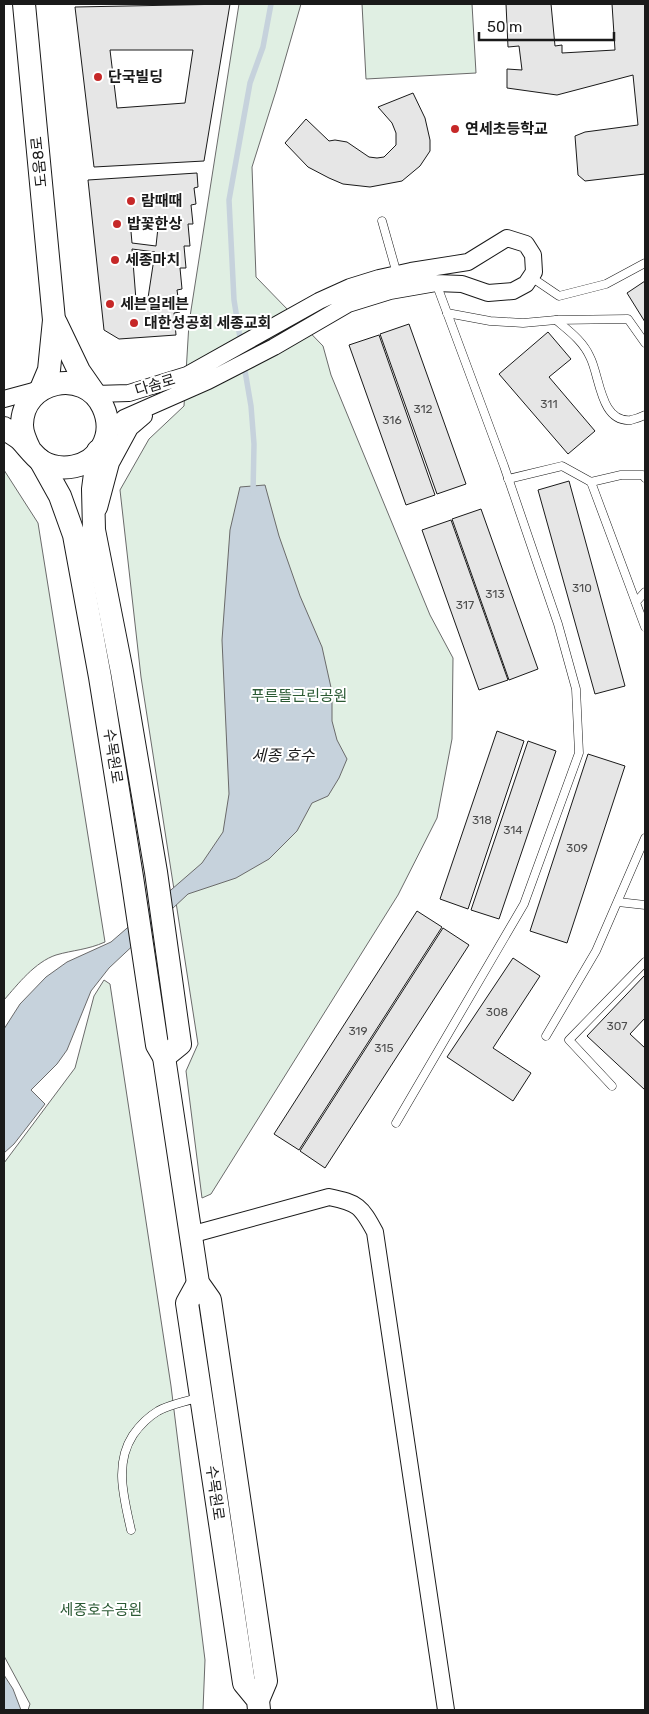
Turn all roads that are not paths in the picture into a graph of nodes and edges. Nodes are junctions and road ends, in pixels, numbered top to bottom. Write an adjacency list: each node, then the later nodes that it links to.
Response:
1 (24, 4): 8 (street, 도움8로)
2 (382, 221): 4 (lane)
3 (645, 263): 5 (lane)
4 (397, 274): 5 (street, 다솜로); 12 (street, 다솜로)
5 (531, 277): 6 (street, 다솜로)
6 (436, 283): 7 (lane); 14 (street, 다솜로)
7 (447, 313): 9 (lane); 20 (lane)
8 (54, 320): 11 (street, 도움8로); 12 (street, 도움8로)
9 (556, 320): 10 (lane); 15 (lane)
10 (645, 343)
11 (41, 389): 12 (street, 다솜로); 13 (street, 다솜로); 19 (street)
12 (95, 394): 18 (street)
13 (4, 399)
14 (162, 400): 18 (street, 다솜로); 23 (street, 수목원로)
15 (645, 415)
16 (4, 428): 19 (street, 다솜로)
17 (4, 441): 23 (street)
18 (103, 443): 19 (street, 다솜로); 23 (street, 수목원로)
19 (35, 455): 23 (street, 수목원로)
20 (508, 478): 22 (lane); 34 (lane)
21 (645, 478): 22 (lane)
22 (590, 482): 25 (lane)
23 (84, 533): 32 (street, 수목원로); 32 (street, 수목원로)
24 (645, 592): 25 (lane)
25 (636, 602): 26 (lane)
26 (645, 627)
27 (645, 838): 28 (lane)
28 (618, 902): 29 (lane); 31 (lane)
29 (645, 905)
30 (645, 962): 33 (lane)
31 (546, 1036)
32 (164, 1057): 35 (street, 수목원로)
33 (612, 1086)
34 (396, 1123)
35 (190, 1235): 36 (street, 수목원로); 40 (street)
36 (198, 1283): 37 (street, 수목원로); 39 (street, 수목원로)
37 (201, 1397): 38 (lane); 39 (street, 수목원로)
38 (131, 1530)
39 (258, 1705)
40 (446, 1710)

